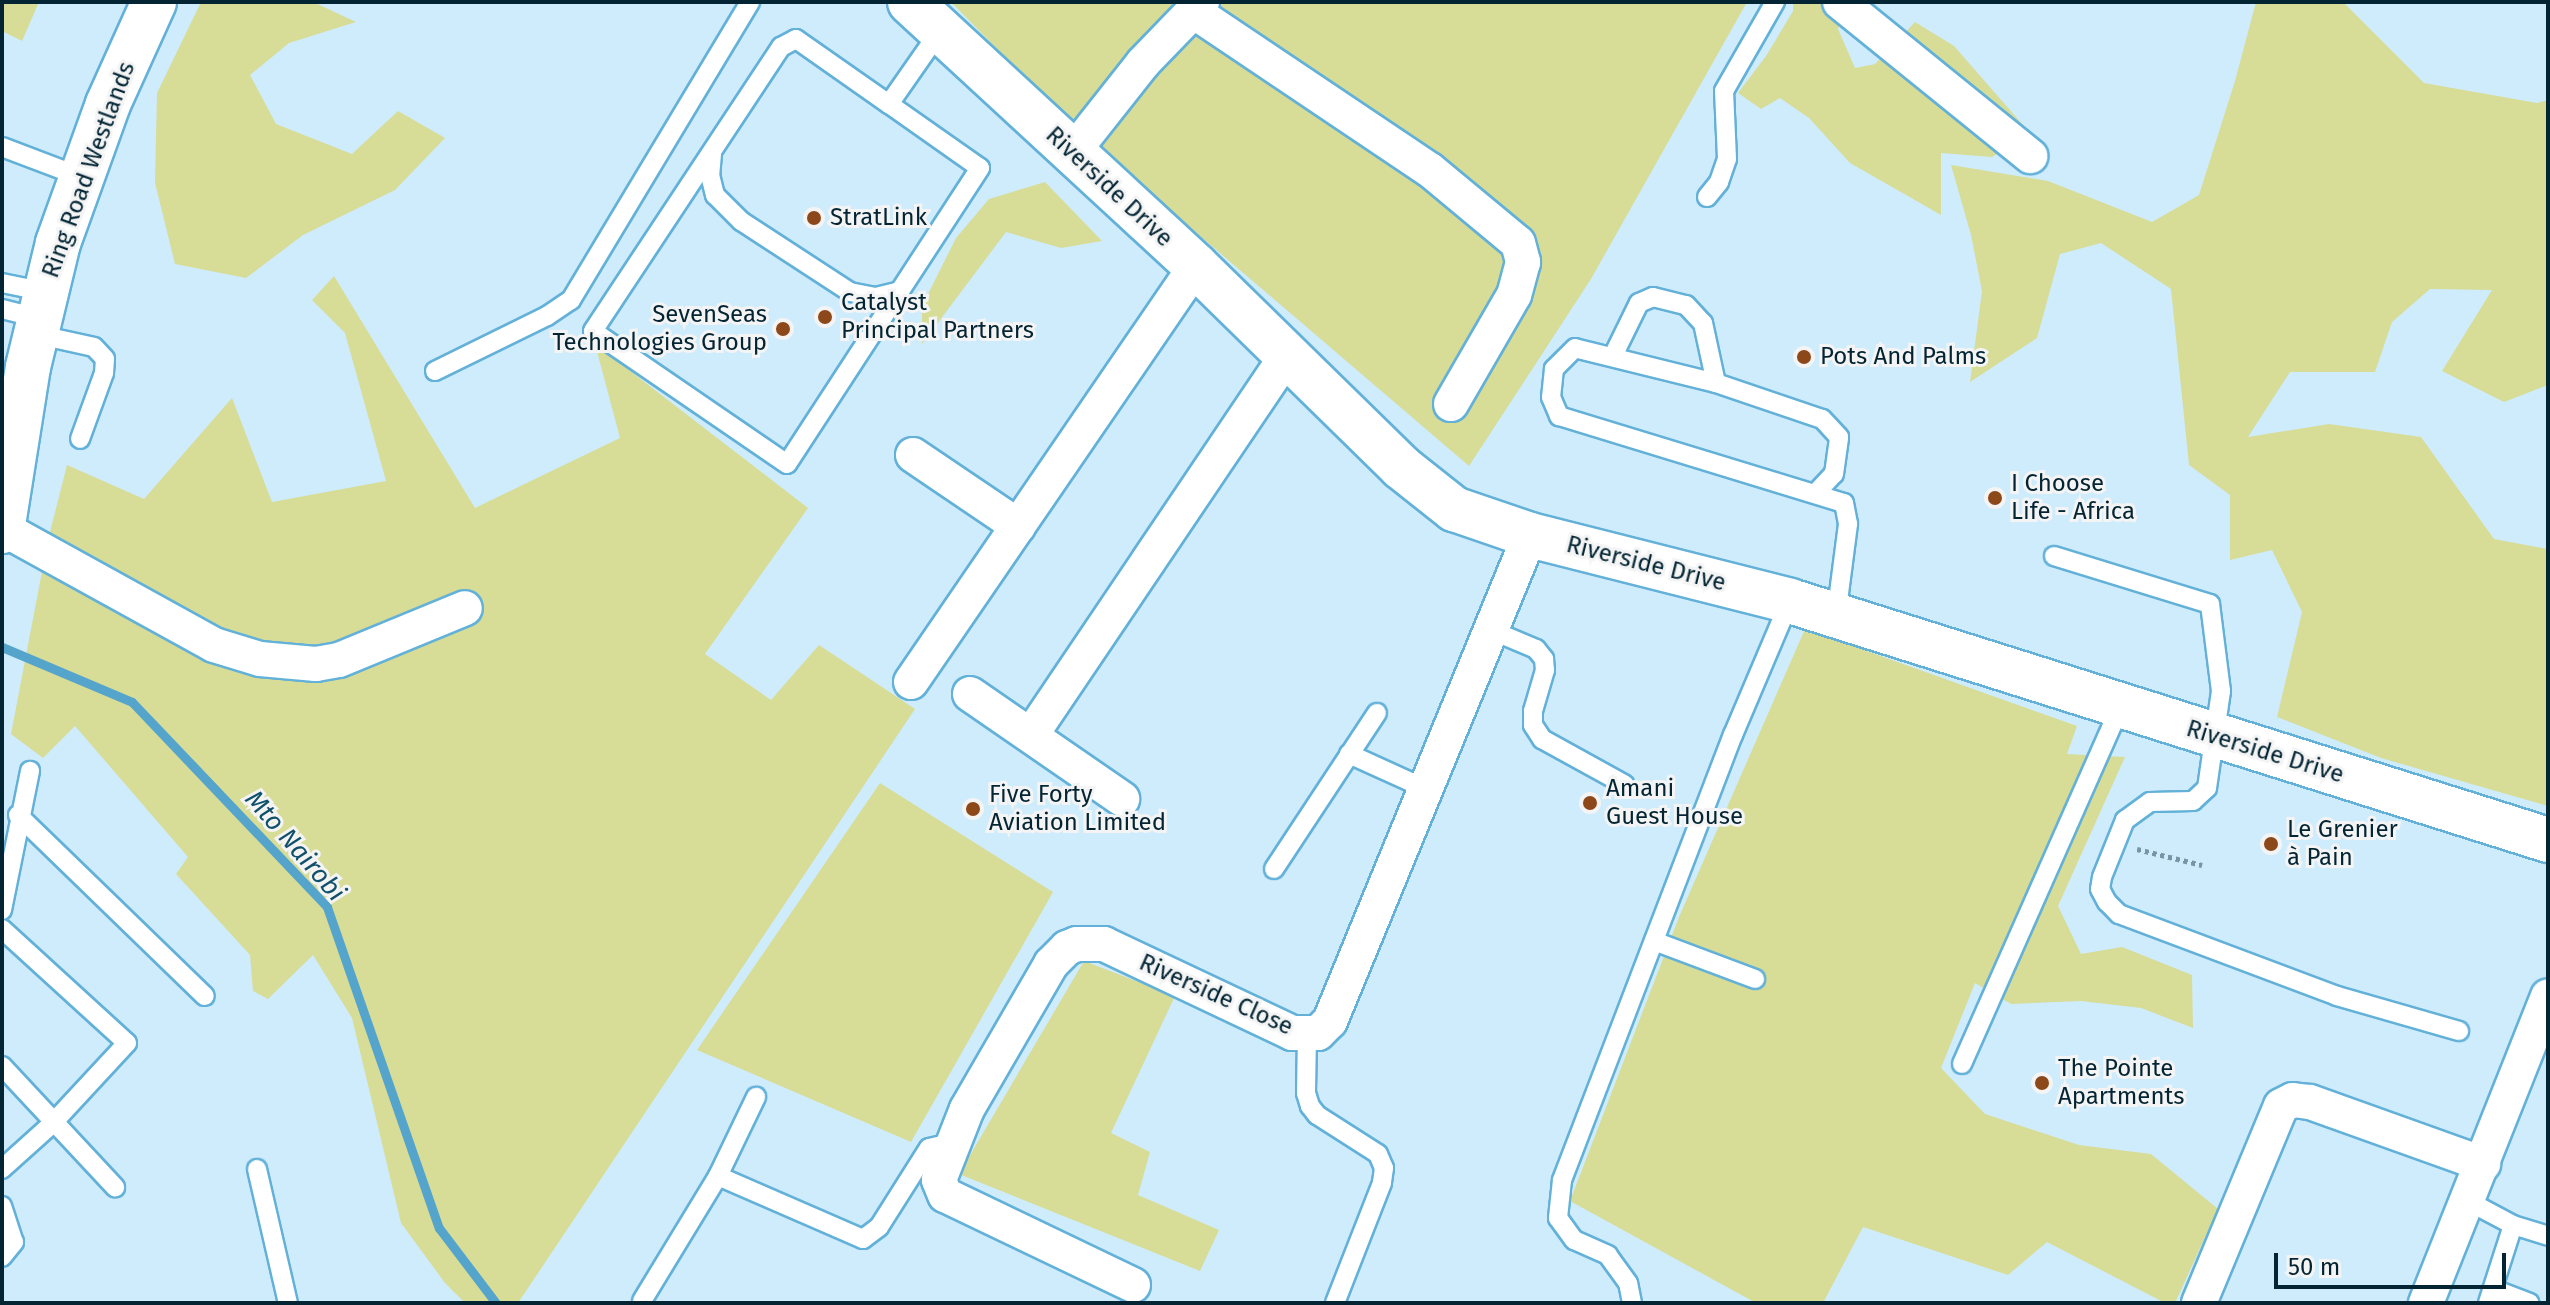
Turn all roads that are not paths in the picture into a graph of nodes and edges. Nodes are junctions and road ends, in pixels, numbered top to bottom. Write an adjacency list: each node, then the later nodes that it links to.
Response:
1 (154, 2): 12 (street, Ring Road Westlands)
2 (750, 2): 20 (lane)
3 (1775, 2): 13 (lane)
4 (1840, 2): 11 (street)
5 (1197, 6): 10 (street); 22 (street)
6 (925, 16): 7 (lane); 10 (street, Riverside Drive)
7 (889, 104): 9 (lane); 16 (lane)
8 (2, 147): 12 (lane)
9 (712, 152): 16 (lane); 16 (lane)
10 (1072, 153): 14 (street, Riverside Drive)
11 (2030, 156)
12 (81, 177): 17 (street, Ring Road Westlands)
13 (1707, 197)
14 (1196, 266): 18 (street, Riverside Drive); 26 (street)
15 (2, 283): 17 (lane)
16 (900, 291)
17 (30, 313): 23 (lane); 27 (street, Ring Road Westlands)
18 (1287, 356): 28 (street, Riverside Drive); 38 (street)
19 (1613, 356): 21 (lane); 21 (lane); 25 (lane)
20 (435, 371)
21 (1716, 383): 25 (lane)
22 (1451, 404)
23 (80, 439)
24 (913, 455): 26 (street)
25 (1816, 493): 32 (lane)
26 (1018, 526): 34 (street)
27 (2, 529): 31 (street)
28 (1530, 535): 30 (street, Riverside Drive); 33 (street, Riverside Close)
29 (2054, 556): 39 (lane)
30 (1790, 601): 32 (street, Riverside Drive); 50 (lane)
31 (465, 608)
32 (1836, 616): 36 (street, Riverside Drive)
33 (1491, 630): 42 (lane); 43 (street, Riverside Close)
34 (911, 682)
35 (970, 694): 38 (street)
36 (2120, 708): 39 (street, Riverside Drive); 56 (lane)
37 (1377, 713): 40 (lane)
38 (1031, 735): 44 (street)
39 (2217, 738): 46 (street, Riverside Drive); 54 (lane)
40 (1349, 754): 43 (lane); 47 (lane)
41 (30, 771): 45 (lane)
42 (1624, 784)
43 (1426, 789): 55 (street, Riverside Close)
44 (1122, 799)
45 (18, 815): 48 (lane); 52 (lane)
46 (2548, 840)
47 (1274, 869)
48 (2, 910)
49 (2, 929): 59 (lane)
50 (1654, 941): 51 (lane); 76 (lane)
51 (1755, 979)
52 (205, 996)
53 (2548, 996): 61 (street)
54 (2459, 1031)
55 (1307, 1035): 60 (street, Riverside Close); 75 (lane)
56 (1962, 1064)
57 (2, 1066): 59 (lane)
58 (756, 1097): 64 (lane)
59 (53, 1123): 62 (lane); 65 (lane)
60 (954, 1142): 64 (lane); 71 (street, Riverside Close)
61 (2483, 1164): 66 (street); 77 (street)
62 (2, 1169)
63 (257, 1169): 74 (lane)
64 (718, 1176): 73 (lane)
65 (115, 1187)
66 (2466, 1200): 68 (lane); 78 (street)
67 (2, 1206): 70 (lane)
68 (2513, 1225): 69 (lane); 72 (lane)
69 (2548, 1236)
70 (2, 1257)
71 (1133, 1285)
72 (2490, 1296): 79 (lane)
73 (642, 1301)
74 (288, 1303)
75 (1335, 1303)
76 (1632, 1303)
77 (2199, 1303)
78 (2426, 1303)
79 (2529, 1303)

